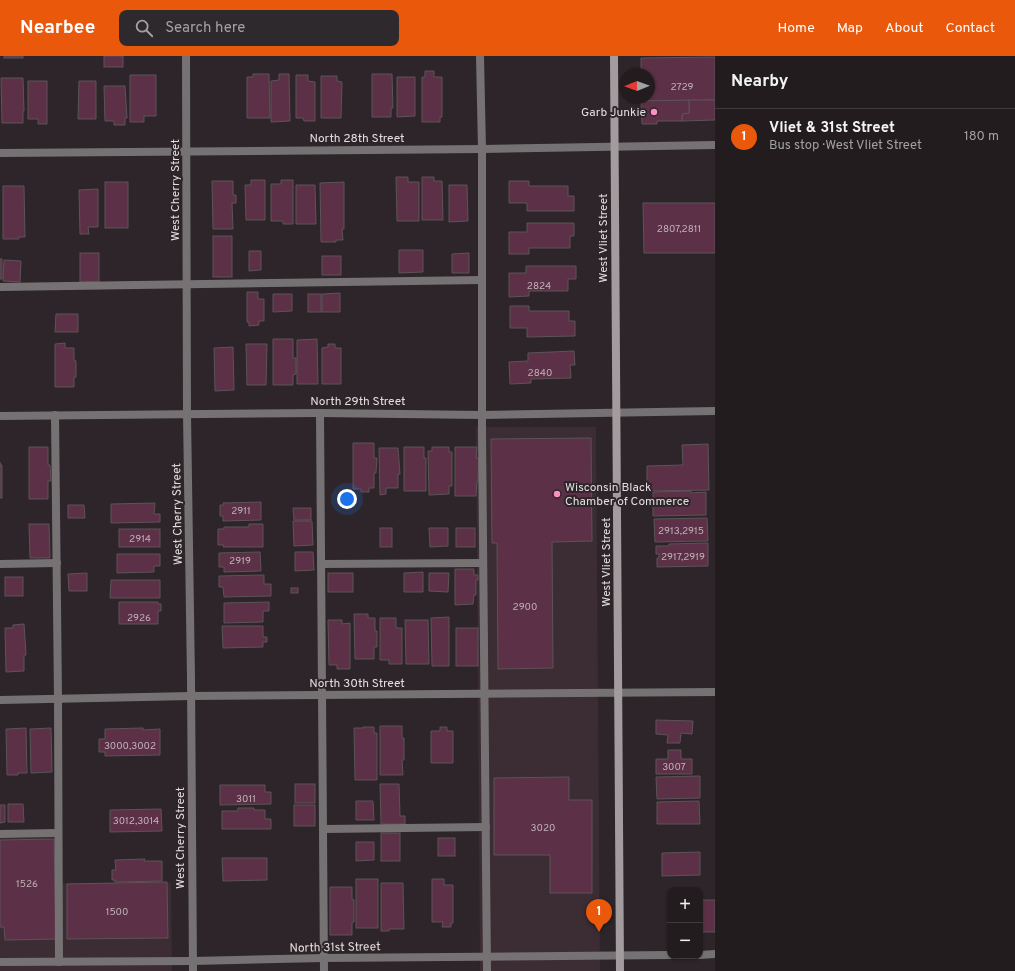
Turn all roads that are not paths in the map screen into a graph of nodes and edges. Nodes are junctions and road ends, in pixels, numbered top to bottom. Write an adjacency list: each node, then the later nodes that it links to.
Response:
1 (186, 56): 7 (street, West Cherry Street)
2 (480, 56): 6 (street)
3 (614, 56): 5 (street, West Vliet Street)
4 (715, 145): 5 (street, North 28th Street)
5 (615, 147): 6 (street, North 28th Street); 13 (street, West Vliet Street)
6 (482, 149): 7 (street, North 28th Street); 9 (street)
7 (187, 151): 8 (street, North 28th Street); 10 (street, West Cherry Street)
8 (0, 153)
9 (482, 280): 10 (street); 17 (street)
10 (187, 286): 11 (street); 15 (street, West Cherry Street)
11 (0, 288)
12 (715, 411): 13 (street, North 29th Street)
13 (617, 412): 17 (street, North 29th Street); 24 (street, West Vliet Street)
14 (320, 413): 15 (street, North 29th Street); 17 (street, North 29th Street); 22 (street)
15 (187, 414): 16 (street, North 29th Street); 26 (street, West Cherry Street)
16 (55, 415): 18 (street, North 29th Street); 19 (street)
17 (482, 415): 20 (street)
18 (0, 416)
19 (57, 563): 21 (street); 28 (street)
20 (484, 563): 22 (street); 25 (street)
21 (0, 564)
22 (321, 564): 27 (street)
23 (715, 692): 24 (street, North 30th Street)
24 (618, 693): 25 (street, North 30th Street); 37 (street, West Vliet Street)
25 (485, 694): 27 (street, North 30th Street); 30 (street)
26 (191, 696): 27 (street, North 30th Street); 28 (street, North 30th Street); 42 (street, West Cherry Street)
27 (323, 696): 31 (street)
28 (58, 699): 29 (street, North 30th Street); 32 (street)
29 (0, 700)
30 (486, 827): 31 (street); 38 (street)
31 (324, 829): 39 (street)
32 (58, 833): 33 (street); 41 (street)
33 (0, 834)
34 (715, 954): 36 (street)
35 (667, 955): 37 (street, North 31st Street)
36 (703, 955)
37 (620, 956): 38 (street, North 31st Street); 46 (street, West Vliet Street)
38 (487, 957): 39 (street, North 31st Street); 45 (street)
39 (324, 958): 42 (street, North 31st Street); 44 (street)
40 (0, 962): 41 (street, North 31st Street)
41 (59, 962): 42 (street, North 31st Street)
42 (193, 962): 43 (street, West Cherry Street)
43 (193, 971)
44 (324, 971)
45 (487, 971)
46 (620, 971)

